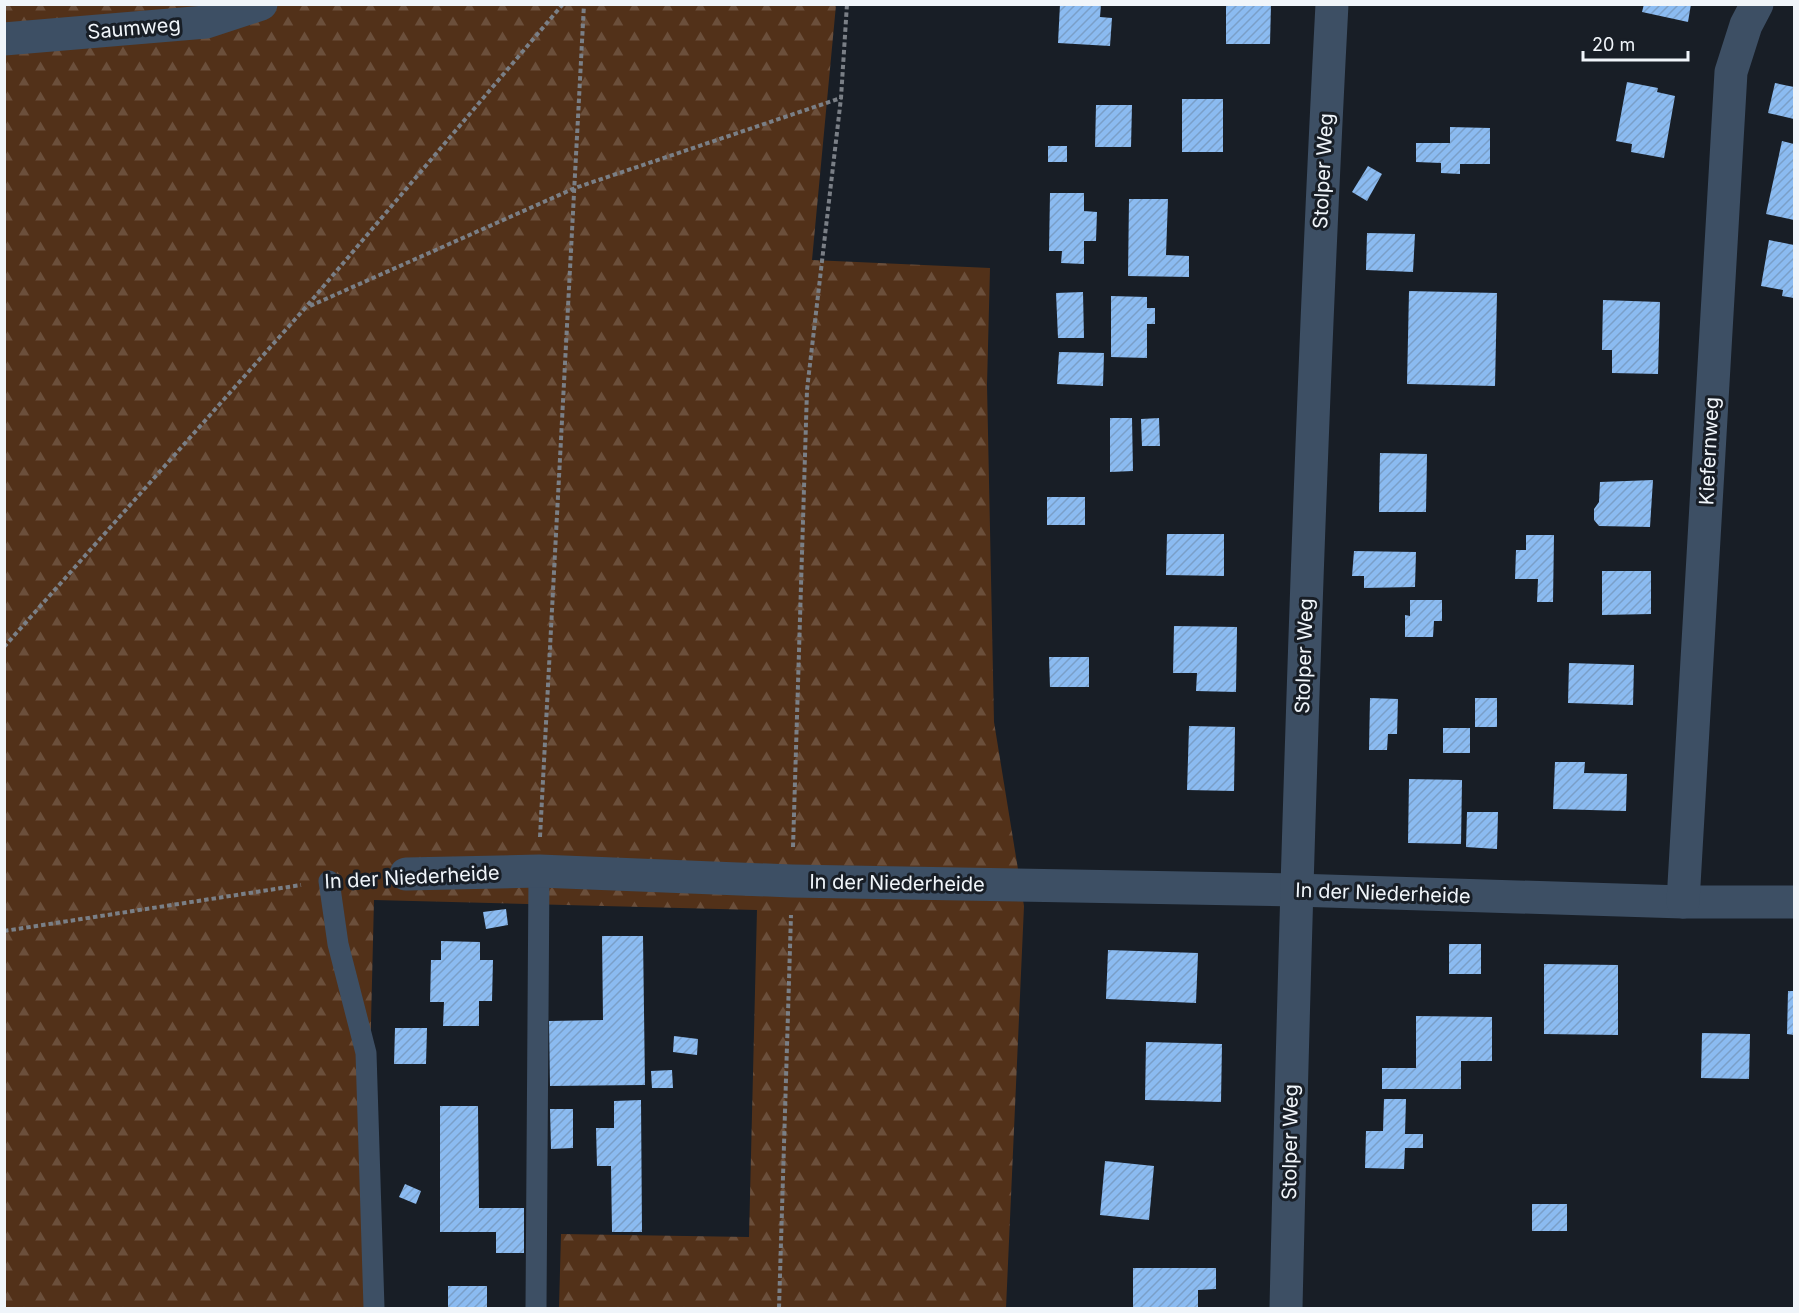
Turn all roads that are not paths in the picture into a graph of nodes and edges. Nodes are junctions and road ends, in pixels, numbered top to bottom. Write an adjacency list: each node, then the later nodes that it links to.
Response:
1 (261, 4): 4 (street, Saumweg)
2 (1332, 4): 8 (street, Stolper Weg)
3 (1757, 4): 9 (street, Kiefernweg)
4 (4, 39)
5 (539, 871): 6 (street, In der Niederheide); 8 (street, In der Niederheide); 12 (lane)
6 (406, 874)
7 (329, 881): 11 (lane)
8 (1295, 890): 9 (street, In der Niederheide); 13 (street, Stolper Weg)
9 (1683, 902): 10 (street, In der Niederheide)
10 (1794, 902)
11 (374, 1308)
12 (536, 1308)
13 (1286, 1308)

